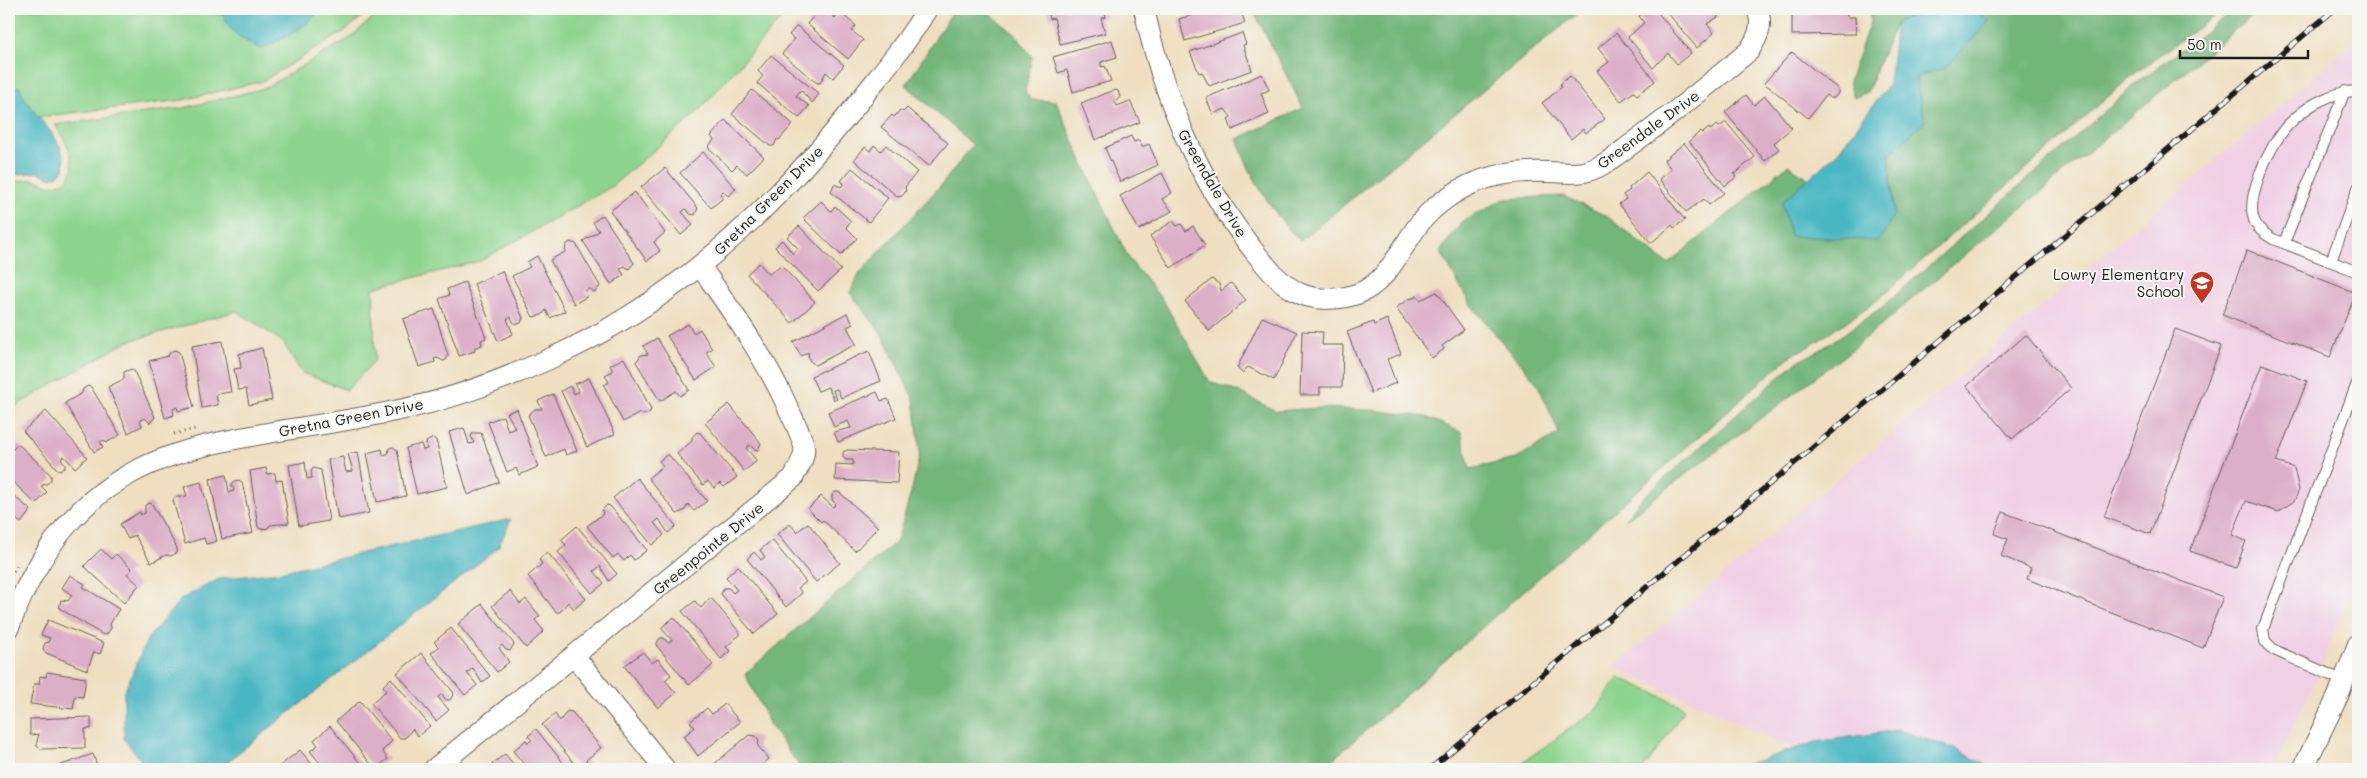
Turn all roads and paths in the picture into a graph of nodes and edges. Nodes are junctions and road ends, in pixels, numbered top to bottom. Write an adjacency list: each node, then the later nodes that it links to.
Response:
1 (927, 9): 9 (street, Gretna Green Drive)
2 (1144, 9): 3 (street, Greendale Drive)
3 (1757, 9)
4 (2345, 91): 5 (lane); 7 (lane); 7 (lane)
5 (2358, 91)
6 (2358, 188): 8 (lane)
7 (2284, 244): 8 (lane)
8 (2331, 261): 10 (lane)
9 (700, 267): 16 (street, Gretna Green Drive); 18 (street, Greenpointe Drive)
10 (2358, 272)
11 (2358, 381): 19 (lane)
12 (200, 427): 13 (path)
13 (166, 438)
14 (22, 554): 15 (path)
15 (9, 580)
16 (9, 627)
17 (2358, 644): 19 (street)
18 (575, 657): 20 (street, Greenpointe Drive); 21 (street)
19 (2344, 681): 22 (street)
20 (434, 769)
21 (665, 769)
22 (2303, 769)

